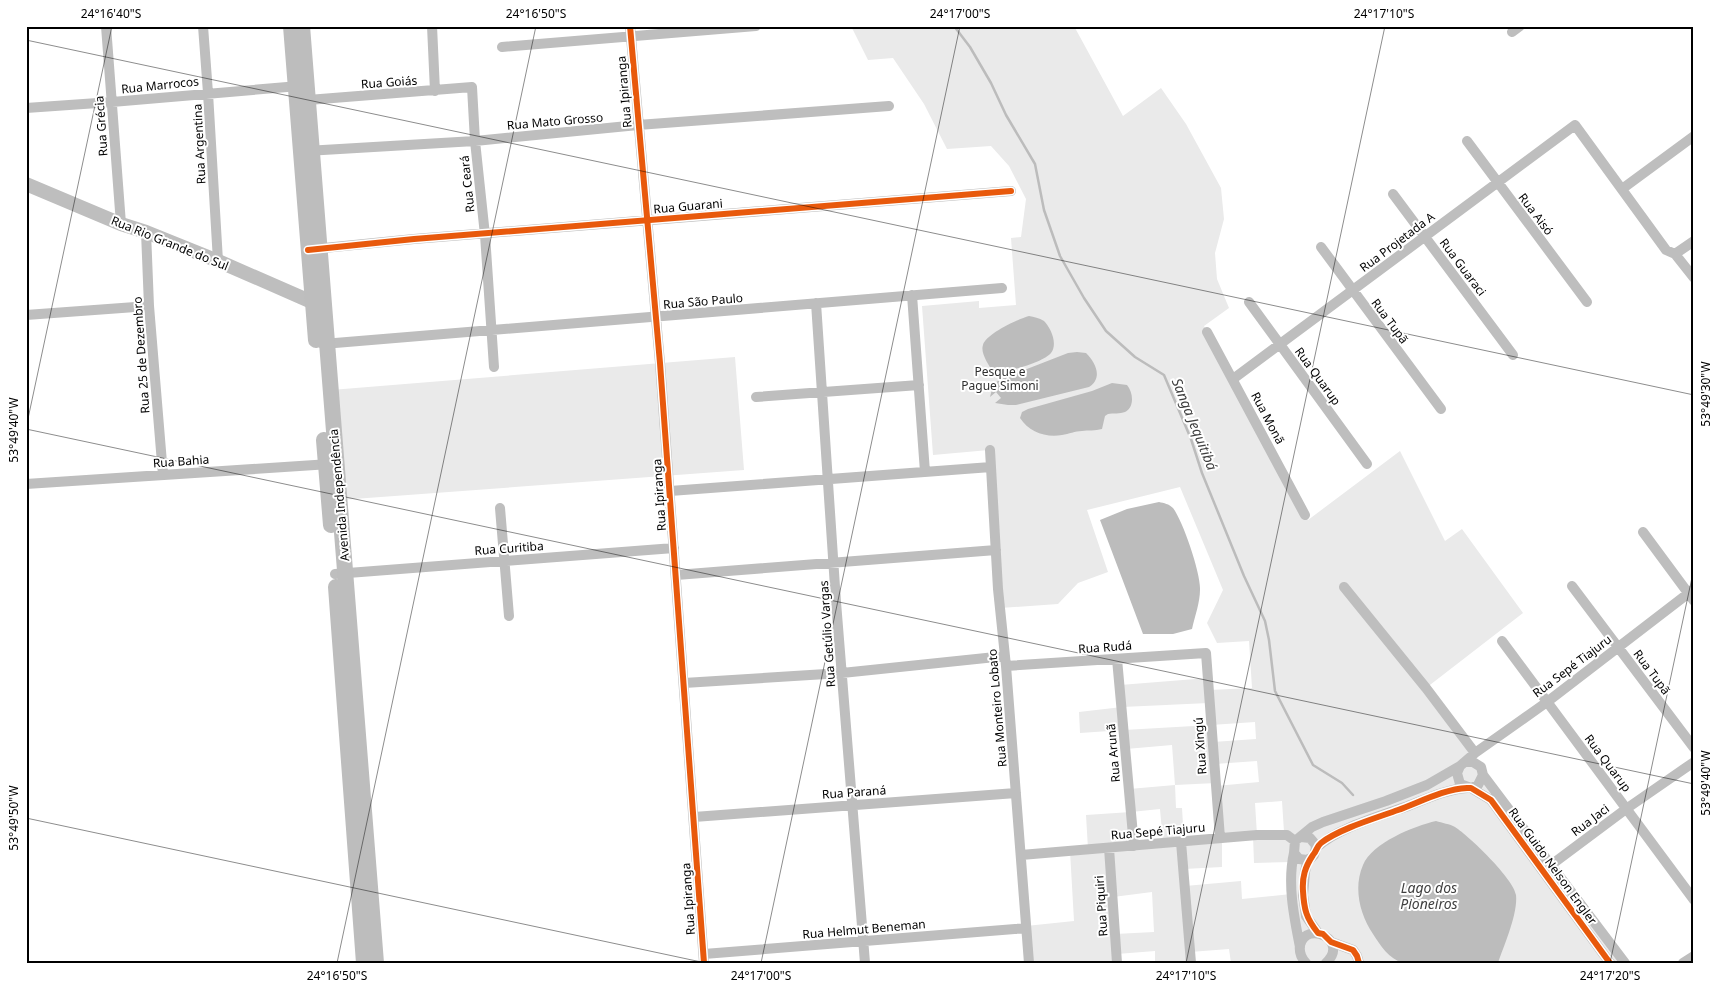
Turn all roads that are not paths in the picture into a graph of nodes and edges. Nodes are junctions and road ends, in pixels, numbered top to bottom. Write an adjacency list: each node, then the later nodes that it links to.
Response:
1 (106, 26): 13 (street, Rua Grécia)
2 (202, 26): 12 (street, Rua Argentina)
3 (291, 26): 10 (main road, Avenida Independência)
4 (302, 26): 10 (main road, Avenida Independência)
5 (432, 26): 11 (street)
6 (756, 26): 7 (street)
7 (630, 31): 8 (street); 16 (street, Rua Ipiranga)
8 (502, 47)
9 (472, 87): 11 (street, Rua Goiás); 18 (street, Rua Ceará)
10 (304, 91): 11 (street, Rua Goiás); 12 (street, Rua Marrocos); 20 (main road, Avenida Independência)
11 (435, 91)
12 (208, 93): 13 (street, Rua Marrocos); 35 (street, Rua Argentina)
13 (112, 102): 15 (street, Rua Marrocos); 27 (street, Rua Grécia)
14 (889, 106): 16 (street, Rua Mato Grosso)
15 (26, 108)
16 (638, 125): 18 (street, Rua Mato Grosso); 26 (street, Rua Ipiranga)
17 (1694, 136): 23 (street)
18 (475, 141): 20 (street, Rua Mato Grosso); 29 (street, Rua Ceará)
19 (1466, 141): 21 (street, Rua Aisó)
20 (306, 151): 33 (main road, Avenida Independência)
21 (1497, 183): 23 (street, Rua Projetada A); 30 (street, Rua Projetada A); 41 (street, Rua Aisó)
22 (26, 184): 27 (street, Rua Rio Grande do Sul)
23 (1622, 189): 34 (street)
24 (1011, 191): 26 (street, Rua Guarani)
25 (1393, 194): 30 (street, Rua Guaraci)
26 (647, 221): 29 (street, Rua Guarani); 46 (street, Rua Ipiranga)
27 (121, 224): 28 (street, Rua Rio Grande do Sul)
28 (146, 232): 35 (street, Rua Rio Grande do Sul); 44 (street, Rua 25 de Dezembro)
29 (485, 235): 33 (street, Rua Guarani); 47 (street, Rua Ceará)
30 (1424, 237): 38 (street, Rua Projetada A); 51 (street, Rua Guaraci)
31 (1694, 242): 34 (street)
32 (1321, 247): 38 (street, Rua Tupã)
33 (314, 249): 43 (main road, Avenida Independência)
34 (1675, 254): 36 (street)
35 (218, 261): 43 (street, Rua Rio Grande do Sul)
36 (1694, 278)
37 (1002, 288): 39 (street, Rua São Paulo)
38 (1352, 291): 49 (street, Rua Projetada A); 57 (street, Rua Tupã)
39 (912, 295): 42 (street, Rua São Paulo); 54 (street)
40 (1249, 302): 49 (street, Rua Quarup)
41 (1587, 302)
42 (816, 303): 46 (street, Rua São Paulo); 55 (street, Rua Getúlio Vargas)
43 (318, 305): 50 (main road, Avenida Independência)
44 (149, 306): 45 (street); 63 (street, Rua 25 de Dezembro)
45 (26, 315)
46 (656, 318): 47 (street, Rua São Paulo); 66 (street, Rua Ipiranga)
47 (492, 331): 50 (street, Rua São Paulo); 52 (street, Rua Ceará)
48 (1207, 332): 53 (street, Rua Monã)
49 (1280, 344): 53 (street, Rua Projetada A); 60 (street, Rua Quarup)
50 (322, 345): 59 (main road, Avenida Independência)
51 (1514, 355)
52 (494, 367)
53 (1233, 379): 68 (street, Rua Monã)
54 (919, 385): 55 (street); 62 (street)
55 (822, 392): 56 (street); 64 (street, Rua Getúlio Vargas)
56 (756, 397)
57 (1441, 409)
58 (990, 450): 61 (street, Rua Monteiro Lobato)
59 (331, 464): 63 (street, Rua Bahia); 74 (main road, Avenida Independência)
60 (1367, 464)
61 (991, 467): 62 (street); 71 (street, Rua Monteiro Lobato)
62 (925, 472): 64 (street)
63 (163, 475): 65 (street, Rua Bahia)
64 (828, 479): 66 (street); 73 (street, Rua Getúlio Vargas)
65 (26, 484)
66 (670, 491): 70 (street, Rua Ipiranga)
67 (500, 508): 72 (street)
68 (1305, 515)
69 (1643, 532): 78 (street)
70 (674, 548): 72 (street, Rua Curitiba); 75 (street, Rua Ipiranga)
71 (996, 550): 73 (street); 85 (street, Rua Monteiro Lobato)
72 (504, 561): 74 (street, Rua Curitiba); 79 (street)
73 (834, 562): 75 (street); 86 (street, Rua Getúlio Vargas)
74 (340, 574): 80 (main road, Avenida Independência)
75 (676, 575): 87 (street, Rua Ipiranga)
76 (1572, 586): 82 (street, Rua Tupã)
77 (1344, 587): 90 (street)
78 (1692, 594): 82 (street, Rua Sepé Tiajuru)
79 (509, 616)
80 (344, 625): 116 (main road, Avenida Independência); 117 (main road, Avenida Independência)
81 (1502, 641): 88 (street, Rua Quarup)
82 (1618, 648): 88 (street, Rua Sepé Tiajuru); 89 (street, Rua Tupã)
83 (1206, 653): 84 (street, Rua Rudá); 98 (street, Rua Xingú)
84 (1117, 658): 85 (street, Rua Rudá); 101 (street, Rua Arunã)
85 (1006, 661): 86 (street, Rua Rudá); 94 (street, Rua Monteiro Lobato)
86 (842, 673): 87 (street, Rua Rudá); 95 (street, Rua Getúlio Vargas)
87 (684, 683): 97 (street, Rua Ipiranga)
88 (1547, 702): 90 (street, Rua Sepé Tiajuru); 96 (street, Rua Quarup)
89 (1694, 748)
90 (1468, 761): 92 (street); 93 (street); 99 (street, Rua Sepé Tiajuru)
91 (1694, 762): 96 (street, Rua Jaci)
92 (1483, 775): 93 (street); 107 (street)
93 (1469, 788): 103 (street); 124 (street, Rua Guido Nelson Engler)
94 (1016, 793): 95 (street, Rua Paraná); 105 (street, Rua Monteiro Lobato)
95 (852, 805): 97 (street, Rua Paraná); 111 (street, Rua Getúlio Vargas)
96 (1626, 809): 107 (street, Rua Jaci); 108 (street, Rua Quarup)
97 (694, 817): 115 (street, Rua Ipiranga)
98 (1220, 838): 99 (street, Rua Sepé Tiajuru); 100 (street, Rua Sepé Tiajuru)
99 (1298, 839): 103 (street); 104 (street)
100 (1181, 842): 101 (street, Rua Sepé Tiajuru); 121 (street)
101 (1134, 846): 102 (street, Rua Sepé Tiajuru)
102 (1109, 848): 105 (street, Rua Sepé Tiajuru); 120 (street, Rua Piquiri)
103 (1316, 848): 106 (street)
104 (1294, 853): 106 (street); 114 (street)
105 (1021, 855): 109 (street, Rua Monteiro Lobato)
106 (1311, 858): 110 (street)
107 (1552, 865): 125 (street)
108 (1694, 900)
109 (1026, 928): 111 (street, Rua Helmut Beneman); 119 (street, Rua Monteiro Lobato)
110 (1318, 933): 112 (street); 114 (street)
111 (864, 942): 115 (street, Rua Helmut Beneman); 118 (street, Rua Getúlio Vargas)
112 (1331, 942): 122 (street); 123 (street)
113 (1694, 956): 126 (street)
114 (1302, 957)
115 (704, 959)
116 (364, 963)
117 (376, 963)
118 (865, 963)
119 (1029, 963)
120 (1117, 963)
121 (1191, 963)
122 (1326, 963)
123 (1359, 963)
124 (1610, 963)
125 (1626, 963)
126 (1683, 963)

